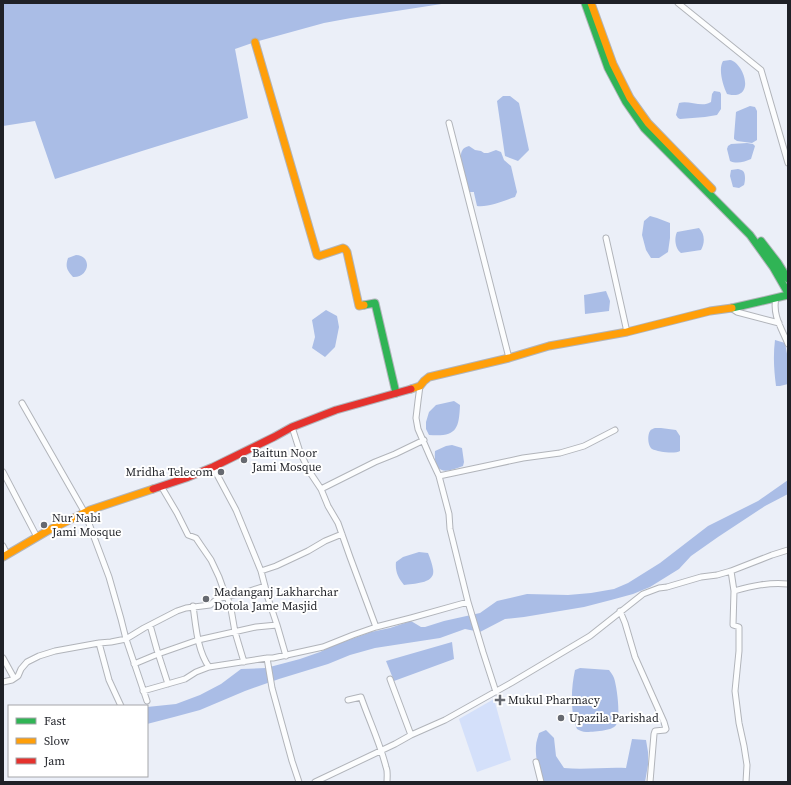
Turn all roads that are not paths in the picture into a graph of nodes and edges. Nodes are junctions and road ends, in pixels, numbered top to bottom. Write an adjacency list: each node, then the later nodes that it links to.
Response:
1 (584, 3): 9 (street)
2 (591, 3): 8 (street)
3 (678, 3): 6 (street)
4 (255, 42): 17 (street)
5 (449, 123): 15 (street)
6 (788, 163)
7 (606, 238): 13 (street)
8 (788, 279)
9 (788, 294): 10 (street)
10 (776, 298): 11 (street); 12 (street)
11 (731, 308): 12 (street); 13 (street)
12 (779, 323): 14 (street)
13 (626, 332): 15 (street)
14 (788, 344)
15 (509, 358): 16 (street)
16 (420, 386): 17 (street); 21 (street)
17 (396, 393): 19 (street)
18 (22, 403): 27 (street)
19 (292, 428): 22 (street); 26 (street)
20 (615, 430): 24 (street)
21 (424, 440): 24 (street); 26 (street)
22 (213, 467): 25 (street); 33 (street)
23 (3, 472): 29 (street)
24 (440, 476): 39 (street)
25 (160, 486): 27 (street); 38 (street)
26 (321, 489): 28 (street)
27 (85, 512): 29 (street); 46 (street)
28 (342, 534): 33 (street); 44 (street)
29 (37, 537): 32 (street)
30 (3, 546): 32 (street)
31 (788, 550): 34 (street)
32 (5, 556)
33 (261, 571): 36 (street)
34 (731, 571): 37 (street); 41 (street)
35 (788, 584): 37 (street)
36 (265, 586): 38 (street); 43 (street)
37 (734, 591): 73 (street)
38 (227, 596): 40 (street); 45 (street)
39 (468, 602): 44 (street); 61 (street)
40 (193, 606): 42 (street); 47 (street)
41 (620, 612): 61 (street); 72 (street)
42 (150, 625): 46 (street); 49 (street)
43 (277, 625): 45 (street); 50 (street)
44 (376, 627): 50 (street)
45 (235, 632): 47 (street); 53 (street)
46 (126, 640): 48 (street); 54 (street)
47 (198, 640): 49 (street); 55 (street)
48 (99, 643): 56 (street); 64 (street)
49 (158, 654): 54 (street); 59 (street)
50 (286, 656): 52 (street)
51 (3, 658): 56 (street)
52 (267, 660): 53 (street); 68 (street)
53 (244, 662): 55 (street)
54 (134, 664): 60 (street)
55 (209, 667): 59 (street)
56 (14, 678): 58 (street)
57 (390, 679): 65 (street)
58 (3, 682)
59 (168, 684): 60 (street)
60 (143, 692): 63 (street)
61 (496, 692): 65 (street)
62 (348, 700): 66 (street)
63 (147, 702)
64 (121, 705)
65 (411, 735): 66 (street)
66 (382, 750): 69 (street); 70 (street)
67 (536, 762): 71 (street)
68 (300, 782)
69 (315, 782)
70 (387, 782)
71 (541, 782)
72 (650, 782)
73 (746, 782)

